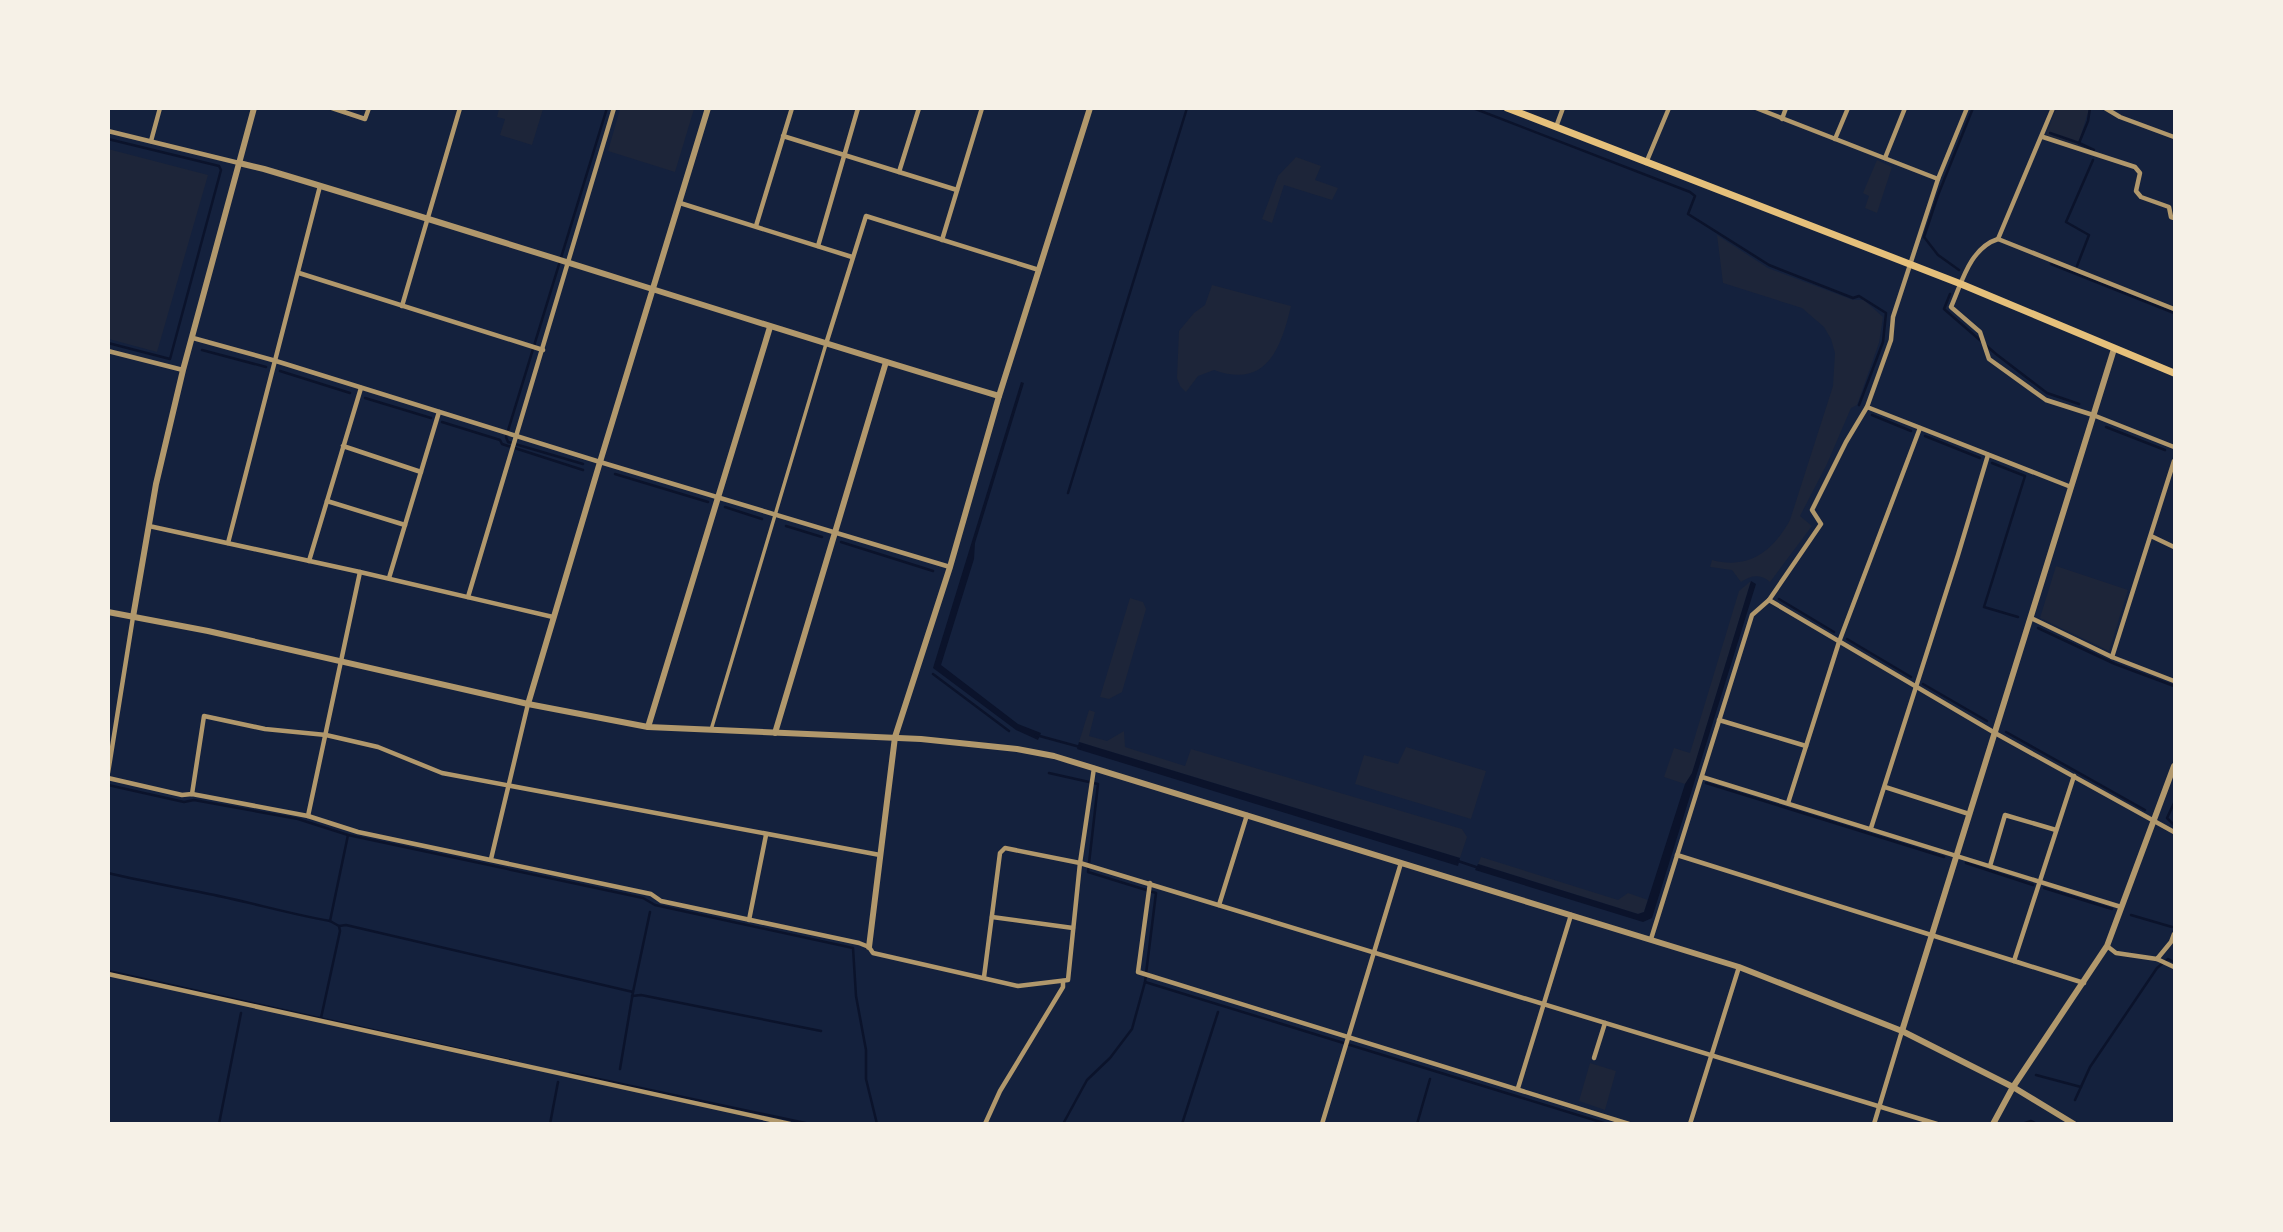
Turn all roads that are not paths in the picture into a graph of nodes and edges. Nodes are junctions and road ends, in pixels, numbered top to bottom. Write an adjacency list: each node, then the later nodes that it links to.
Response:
1 (160, 108): 30 (street)
2 (254, 108): 33 (street)
3 (332, 108): 4 (street)
4 (369, 108)
5 (460, 108): 41 (street)
6 (614, 108): 47 (street)
7 (708, 108): 39 (street)
8 (792, 108): 26 (street)
9 (858, 108): 31 (street)
10 (919, 108): 35 (street)
11 (982, 108): 38 (street)
12 (1090, 108): 49 (street)
13 (1507, 108): 24 (main road)
14 (1563, 108): 24 (street)
15 (1668, 108): 34 (street)
16 (1756, 108): 23 (street)
17 (1786, 108): 23 (street)
18 (1847, 108): 29 (street)
19 (1905, 108): 32 (street)
20 (1967, 108): 36 (street)
21 (2053, 108): 27 (street)
22 (2105, 108): 28 (street)
23 (1782, 118): 29 (street)
24 (1556, 127): 34 (main road)
25 (108, 131): 30 (street)
26 (783, 136): 31 (street); 42 (street)
27 (2043, 137): 40 (street); 43 (street)
28 (2175, 137)
29 (1835, 139): 32 (street)
30 (150, 142): 33 (street)
31 (844, 156): 35 (street); 45 (street)
32 (1885, 158): 36 (street)
33 (239, 163): 37 (street); 56 (street)
34 (1646, 163): 48 (main road)
35 (899, 172): 38 (street)
36 (1938, 179): 48 (street)
37 (320, 186): 41 (street); 50 (street)
38 (957, 190): 44 (street)
39 (680, 203): 42 (street); 52 (street)
40 (2175, 218)
41 (428, 219): 47 (street); 53 (street)
42 (756, 226): 45 (street)
43 (1998, 239): 51 (street); 54 (street)
44 (942, 240): 46 (street); 49 (street)
45 (818, 246): 46 (street)
46 (852, 257): 57 (street)
47 (567, 261): 52 (street); 59 (street)
48 (1911, 265): 51 (main road); 67 (street)
49 (1040, 271): 66 (street)
50 (299, 273): 53 (street); 61 (street)
51 (1961, 284): 58 (main road); 69 (street)
52 (653, 288): 55 (street); 76 (street)
53 (402, 306): 59 (street)
54 (2175, 309)
55 (770, 327): 57 (street); 79 (street)
56 (193, 338): 61 (street); 63 (street)
57 (827, 344): 62 (street); 81 (street)
58 (2114, 349): 64 (main road); 69 (street)
59 (541, 350): 71 (street)
60 (108, 351): 63 (street)
61 (276, 361): 65 (street); 86 (street)
62 (886, 362): 66 (street); 84 (street)
63 (183, 370): 83 (street)
64 (2175, 373)
65 (361, 388): 68 (street); 72 (street)
66 (999, 396): 89 (street)
67 (1867, 407): 70 (street); 93 (street)
68 (439, 412): 71 (street); 77 (street)
69 (2094, 415): 73 (street); 78 (street)
70 (1920, 428): 74 (street); 98 (street)
71 (515, 437): 76 (street); 92 (street)
72 (343, 446): 77 (street); 80 (street)
73 (2175, 447)
74 (1988, 455): 78 (street); 102 (street)
75 (2175, 461): 85 (street)
76 (600, 462): 79 (street); 96 (street)
77 (421, 472): 82 (street)
78 (2071, 487): 97 (street)
79 (718, 496): 81 (street); 105 (street)
80 (327, 501): 82 (street); 88 (street)
81 (776, 515): 84 (street); 106 (street)
82 (405, 525): 91 (street)
83 (149, 526): 86 (street); 95 (street)
84 (835, 532): 89 (street); 107 (street)
85 (2151, 536): 87 (street); 99 (street)
86 (228, 543): 88 (street)
87 (2175, 547)
88 (309, 561): 90 (street)
89 (950, 567): 110 (street)
90 (360, 572): 91 (street); 100 (street)
91 (389, 579): 92 (street)
92 (468, 597): 96 (street)
93 (1769, 600): 98 (street); 104 (street)
94 (108, 612): 95 (street)
95 (133, 617): 100 (street); 114 (street)
96 (553, 617): 103 (street)
97 (2030, 618): 99 (street); 108 (street)
98 (1839, 642): 102 (street); 111 (street)
99 (2112, 657): 101 (street)
100 (340, 662): 103 (street); 109 (street)
101 (2175, 681)
102 (1916, 687): 108 (street); 119 (street)
103 (528, 704): 105 (street); 118 (street)
104 (1719, 720): 111 (street); 116 (street)
105 (648, 727): 106 (street)
106 (711, 730): 107 (street)
107 (775, 733): 110 (street)
108 (1995, 733): 115 (street); 122 (street)
109 (326, 735): 118 (street); 120 (street); 124 (street)
110 (895, 737): 113 (street); 130 (street)
111 (1806, 746): 121 (street)
112 (2175, 766): 125 (street)
113 (1094, 768): 123 (street); 134 (street)
114 (108, 773)
115 (2074, 776): 125 (street); 127 (street)
116 (1702, 777): 121 (street); 131 (street)
117 (108, 778): 120 (street)
118 (509, 785): 129 (street); 133 (street)
119 (1885, 787): 122 (street); 126 (street)
120 (192, 794): 124 (street)
121 (1788, 803): 126 (street)
122 (1969, 814): 132 (street)
123 (1247, 815): 135 (street); 139 (street)
124 (308, 816): 133 (street)
125 (2153, 820): 128 (street); 140 (street)
126 (1871, 828): 132 (street)
127 (2056, 830): 136 (street); 137 (street)
128 (2175, 832)
129 (766, 835): 130 (street); 143 (street)
130 (880, 856): 149 (street)
131 (1677, 856): 146 (street); 147 (street)
132 (1956, 856): 136 (street); 146 (street)
133 (491, 859): 143 (street)
134 (1082, 863): 138 (street); 142 (street); 144 (street)
135 (1401, 863): 141 (street); 150 (street)
136 (1990, 866): 137 (street)
137 (2040, 882): 140 (street); 151 (street)
138 (1149, 885): 139 (street); 162 (street)
139 (1219, 905): 150 (street)
140 (2121, 908): 148 (street)
141 (1571, 914): 147 (street); 159 (street)
142 (992, 917): 144 (street); 156 (street)
143 (749, 920): 149 (street)
144 (1073, 928): 157 (street)
145 (2175, 934): 152 (street)
146 (1930, 935): 151 (street); 161 (street)
147 (1651, 939): 153 (street)
148 (2107, 946): 152 (street); 158 (street)
149 (869, 947): 156 (street)
150 (1374, 952): 159 (street); 162 (street)
151 (2014, 961): 158 (street)
152 (2161, 961): 154 (street)
153 (1739, 967): 161 (street); 163 (street)
154 (2175, 967)
155 (108, 974): 168 (street)
156 (984, 977): 157 (street)
157 (1063, 981): 169 (street)
158 (2084, 983): 165 (street)
159 (1543, 1005): 160 (street); 166 (street)
160 (1605, 1023): 163 (street); 164 (street)
161 (1902, 1031): 165 (street); 167 (street)
162 (1347, 1038): 166 (street); 170 (street)
163 (1710, 1054): 167 (street); 172 (street)
164 (1594, 1058)
165 (2013, 1087): 175 (street); 176 (street)
166 (1518, 1088): 171 (street)
167 (1880, 1105): 173 (street); 174 (street)
168 (790, 1124)
169 (985, 1124)
170 (1322, 1124)
171 (1629, 1124)
172 (1690, 1124)
173 (1874, 1124)
174 (1937, 1124)
175 (1993, 1124)
176 (2074, 1124)

